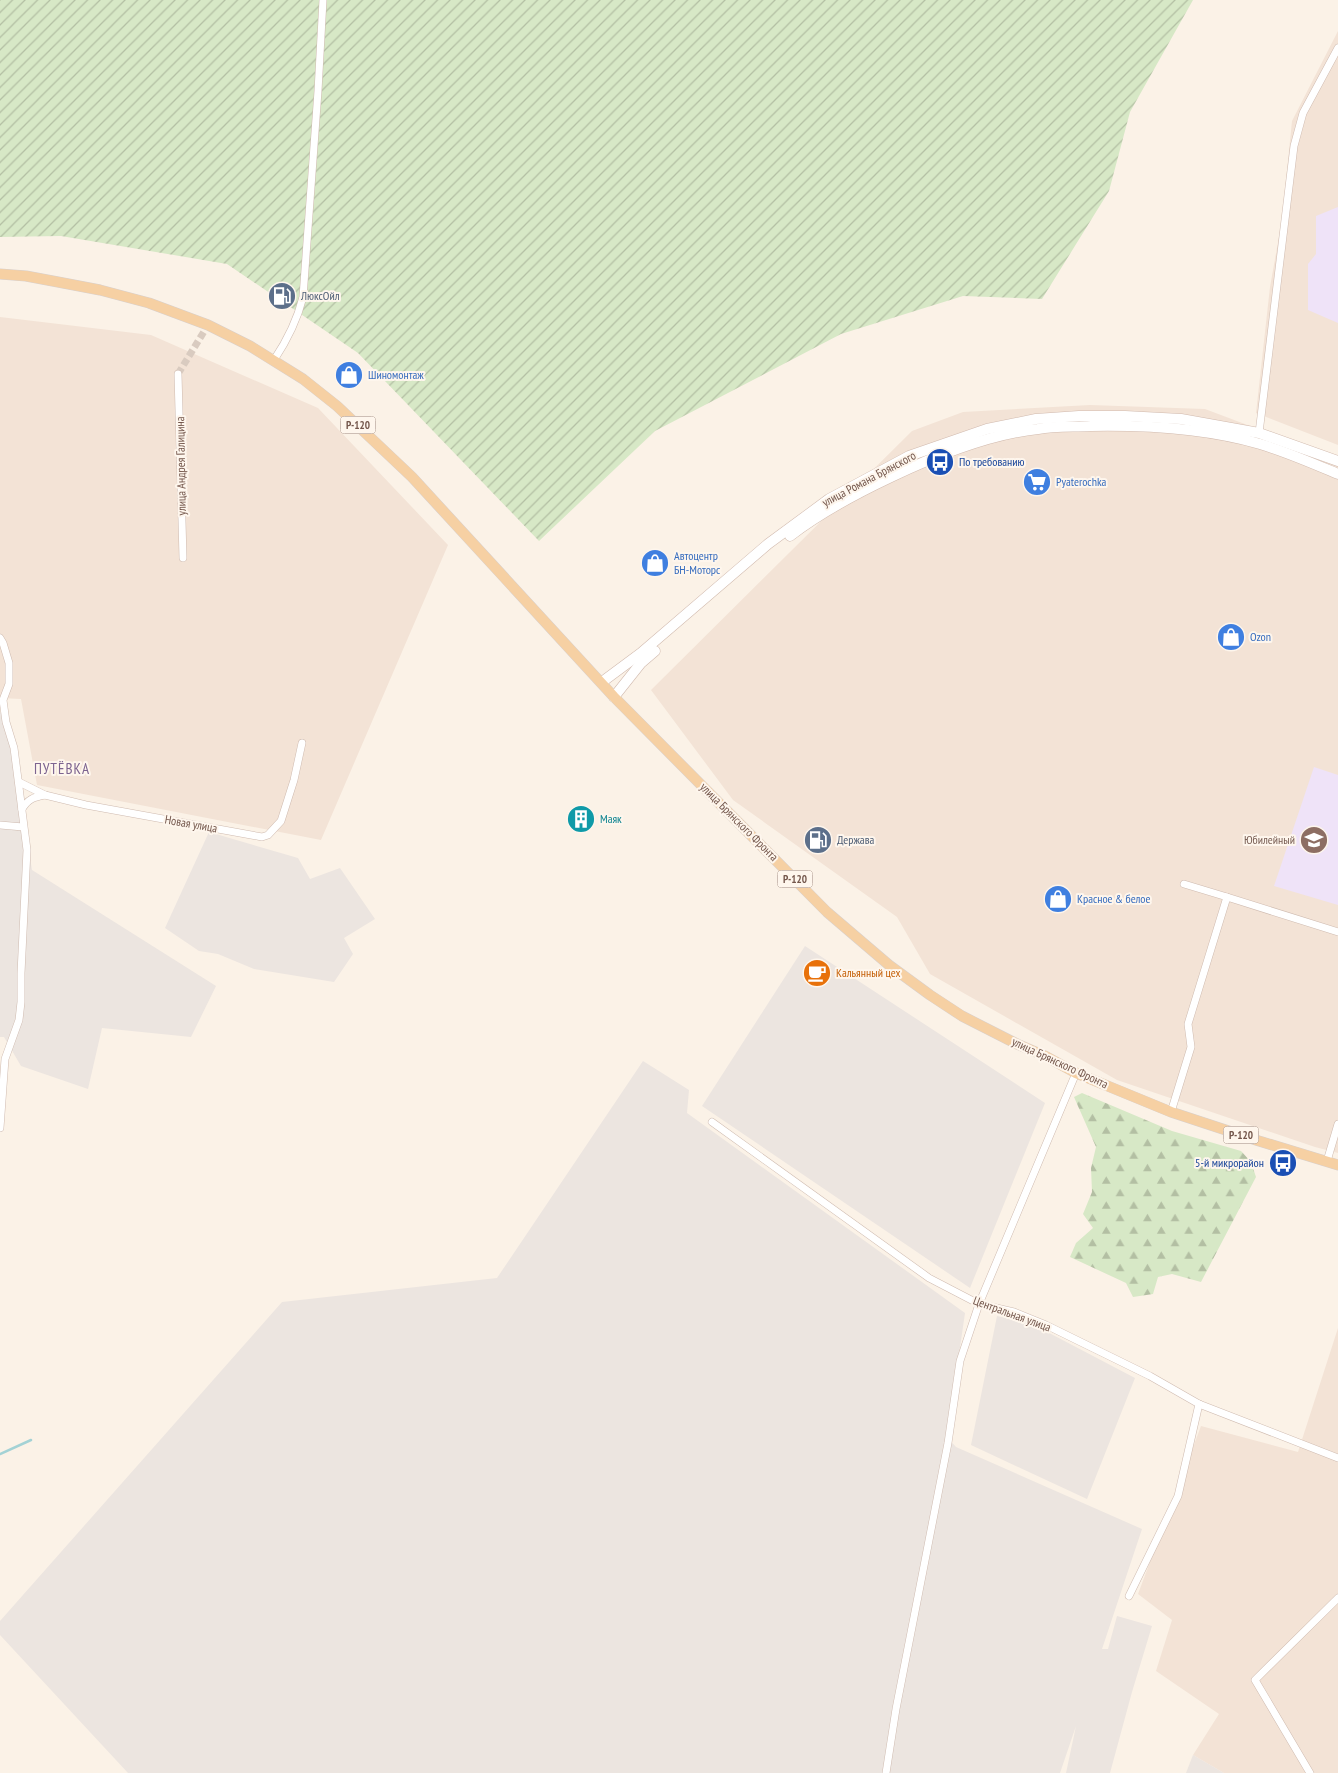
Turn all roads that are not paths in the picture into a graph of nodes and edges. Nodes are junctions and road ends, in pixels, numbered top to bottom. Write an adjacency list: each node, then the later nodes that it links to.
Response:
1 (322, 0): 4 (street)
2 (1338, 48): 6 (street)
3 (0, 274): 4 (main road, Р-120)
4 (274, 360): 11 (main road, Р-120)
5 (178, 374): 9 (street, улица Андрея Галицина)
6 (1259, 433): 7 (main road, улица Романа Брянского); 11 (main road, улица Романа Брянского)
7 (1338, 461)
8 (1338, 474): 12 (main road, улица Романа Брянского)
9 (183, 558)
10 (0, 638): 13 (street)
11 (602, 682): 12 (main road, улица Брянского Фронта / Р-120)
12 (614, 697): 23 (main road, улица Брянского Фронта / Р-120)
13 (2, 700): 15 (street)
14 (302, 743): 16 (street, Новая улица)
15 (19, 782): 16 (street, Новая улица); 17 (street)
16 (46, 795): 17 (street)
17 (21, 810): 19 (street)
18 (0, 825): 19 (street)
19 (23, 827): 27 (street)
20 (1184, 884): 21 (street)
21 (1227, 897): 22 (street); 24 (street)
22 (1338, 932)
23 (1076, 1073): 24 (main road, улица Брянского Фронта / Р-120); 30 (street)
24 (1171, 1112): 28 (main road, улица Брянского Фронта / Р-120)
25 (712, 1122): 30 (street, Центральная улица)
26 (1338, 1124): 28 (street)
27 (0, 1128)
28 (1327, 1161): 29 (main road, улица Брянского Фронта / Р-120)
29 (1338, 1164)
30 (979, 1304): 31 (street, Центральная улица); 35 (street)
31 (1199, 1404): 32 (street, Центральная улица); 33 (street)
32 (1338, 1458)
33 (1129, 1596)
34 (1338, 1599): 36 (street)
35 (886, 1773)
36 (1310, 1773)

